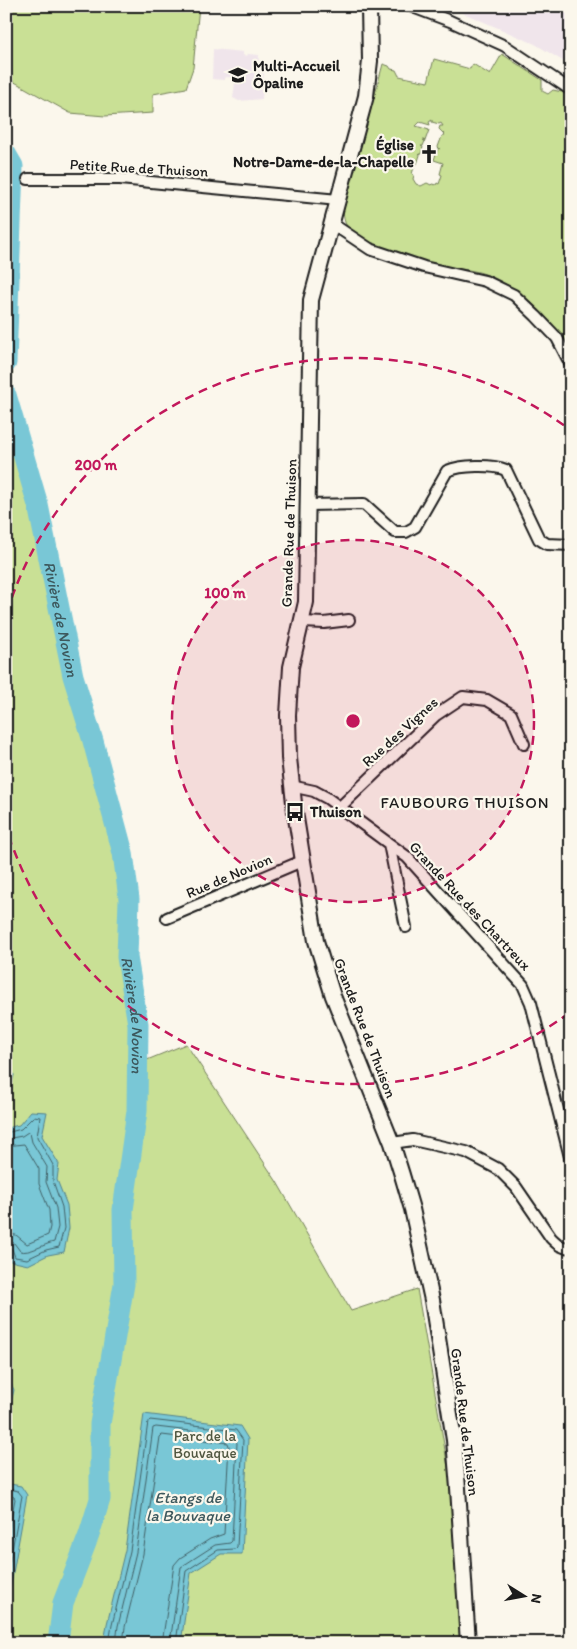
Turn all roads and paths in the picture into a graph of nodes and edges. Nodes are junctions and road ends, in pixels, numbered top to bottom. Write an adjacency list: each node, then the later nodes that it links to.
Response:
1 (369, 6): 5 (street, Grande Rue de Thuison)
2 (410, 6): 3 (street)
3 (571, 90)
4 (28, 179): 5 (street, Petite Rue de Thuison)
5 (338, 200): 6 (street, Grande Rue de Thuison)
6 (332, 223): 7 (street); 8 (street, Grande Rue de Thuison)
7 (571, 365)
8 (307, 505): 9 (street); 11 (street, Grande Rue de Thuison)
9 (571, 545)
10 (349, 620): 11 (street)
11 (302, 622): 13 (street, Grande Rue de Thuison)
12 (524, 744): 14 (street, Rue des Vignes)
13 (291, 786): 14 (street, Grande Rue des Chartreux); 16 (street, Grande Rue de Thuison)
14 (340, 807): 15 (street, Grande Rue des Chartreux)
15 (389, 844): 18 (street); 20 (street, Grande Rue des Chartreux)
16 (302, 862): 17 (street, Rue de Novion); 19 (street, Grande Rue de Thuison)
17 (167, 918)
18 (406, 927)
19 (392, 1143): 21 (street); 22 (street, Grande Rue de Thuison)
20 (571, 1161)
21 (571, 1247)
22 (468, 1643)

